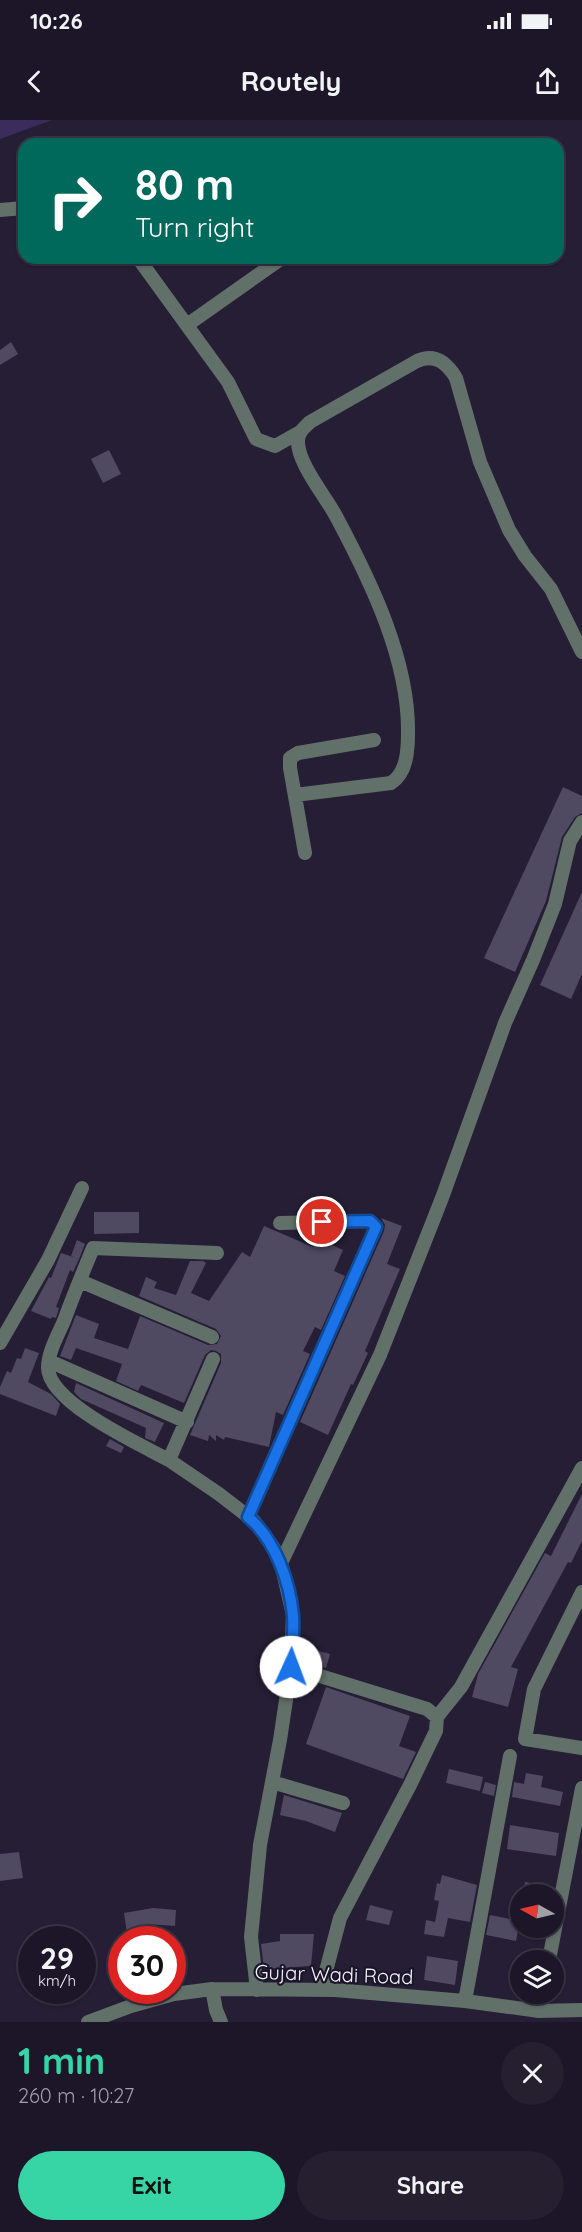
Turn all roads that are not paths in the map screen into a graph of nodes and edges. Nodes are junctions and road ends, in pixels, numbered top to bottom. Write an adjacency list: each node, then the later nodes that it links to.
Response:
1 (18, 208): 2 (street)
2 (0, 210)
3 (142, 264): 5 (street)
4 (273, 264): 5 (street)
5 (186, 325): 6 (street)
6 (300, 432): 7 (street); 9 (street)
7 (582, 652)
8 (374, 740): 9 (street)
9 (295, 795): 11 (street)
10 (582, 822): 24 (street)
11 (305, 854)
12 (82, 1188): 17 (street)
13 (280, 1223): 23 (street)
14 (217, 1253): 15 (street)
15 (80, 1281): 16 (street); 19 (street)
16 (212, 1337)
17 (0, 1343)
18 (213, 1359): 20 (street)
19 (50, 1360): 20 (street); 21 (street)
20 (187, 1422): 21 (street)
21 (169, 1460): 23 (street)
22 (582, 1468): 27 (street)
23 (248, 1517): 24 (street)
24 (281, 1563): 26 (street)
25 (582, 1592): 28 (street)
26 (291, 1667): 27 (street); 30 (street)
27 (437, 1717): 36 (street)
28 (582, 1748)
29 (510, 1756): 37 (street)
30 (272, 1782): 32 (street); 35 (street)
31 (582, 1788): 33 (street)
32 (343, 1803)
33 (551, 1950)
34 (212, 1989): 35 (street, Gujar Wadi Road); 41 (street, Gujar Wadi Road); 42 (street)
35 (257, 1990): 36 (street, Gujar Wadi Road)
36 (321, 1990): 37 (street, Gujar Wadi Road)
37 (465, 2001): 40 (street, Gujar Wadi Road)
38 (541, 2004): 40 (street)
39 (582, 2010): 40 (street, Gujar Wadi Road)
40 (539, 2011)
41 (88, 2022)
42 (222, 2022)

